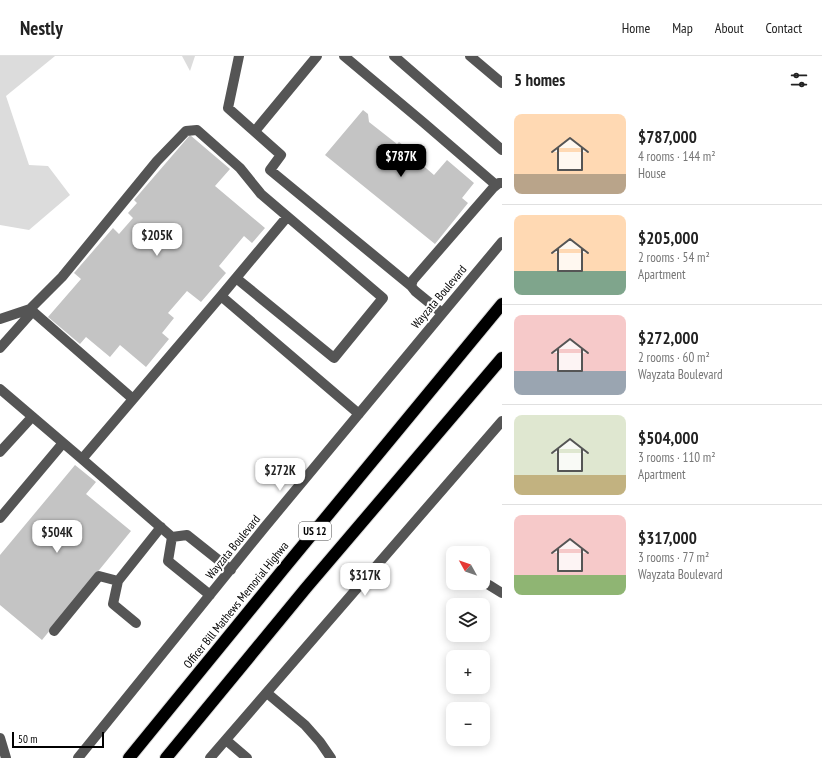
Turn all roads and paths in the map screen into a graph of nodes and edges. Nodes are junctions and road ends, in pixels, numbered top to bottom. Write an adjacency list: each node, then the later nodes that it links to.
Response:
1 (240, 56): 7 (street)
2 (317, 56): 7 (street)
3 (344, 56): 9 (street)
4 (394, 56): 8 (street)
5 (474, 57): 6 (street)
6 (502, 83)
7 (255, 132): 13 (street)
8 (502, 150)
9 (499, 184): 13 (street)
10 (287, 217): 12 (street); 12 (street); 16 (street)
11 (502, 242): 17 (street, Wayzata Boulevard)
12 (236, 278): 14 (street)
13 (411, 286): 17 (street)
14 (221, 296): 22 (street); 23 (street)
15 (502, 304): 44 (highway, Officer Bill Mathews Memorial Highwa / US 12)
16 (31, 310): 18 (street); 19 (street); 22 (street)
17 (442, 313): 23 (street, Wayzata Boulevard)
18 (0, 319)
19 (0, 348)
20 (502, 358): 45 (highway, US 12)
21 (0, 388): 24 (street)
22 (133, 399): 28 (street)
23 (359, 414): 32 (street, Wayzata Boulevard)
24 (32, 417): 26 (street); 27 (street)
25 (502, 421): 39 (street)
26 (63, 443): 28 (street); 29 (street)
27 (0, 452)
28 (82, 459): 30 (street)
29 (0, 518)
30 (161, 527): 31 (street); 33 (street)
31 (172, 537): 32 (street); 36 (street)
32 (231, 570): 36 (street, Wayzata Boulevard)
33 (118, 581): 37 (street); 38 (street)
34 (490, 586): 35 (street)
35 (502, 593)
36 (210, 595): 43 (street, Wayzata Boulevard)
37 (136, 623)
38 (54, 631)
39 (267, 693): 41 (street); 48 (street)
40 (0, 738): 42 (street)
41 (226, 740): 46 (street); 47 (street)
42 (6, 758)
43 (78, 758)
44 (129, 758)
45 (166, 758)
46 (210, 758)
47 (247, 758)
48 (331, 758)

